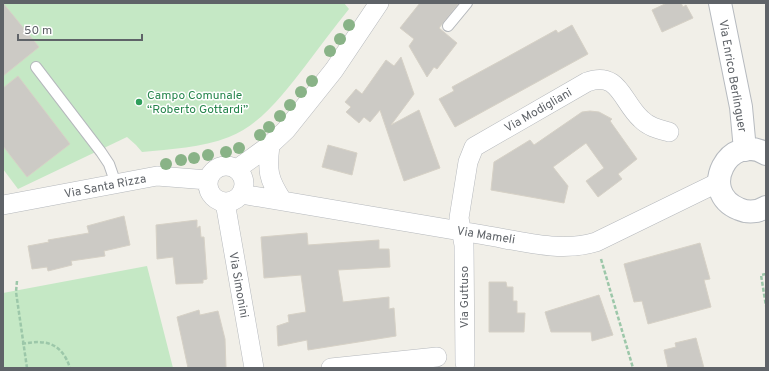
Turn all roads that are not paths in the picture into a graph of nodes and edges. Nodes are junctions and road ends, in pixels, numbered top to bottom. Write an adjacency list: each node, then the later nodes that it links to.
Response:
1 (379, 3): 7 (street)
2 (467, 3): 4 (lane)
3 (720, 3): 8 (street, Via Enrico Berlinguer)
4 (448, 26)
5 (36, 67): 13 (lane)
6 (669, 132): 18 (street, Via Modigliani)
7 (270, 145): 10 (street); 15 (street)
8 (745, 150): 9 (street, Via Enrico Berlinguer); 12 (street, Via Enrico Berlinguer)
9 (766, 154)
10 (237, 169): 11 (street); 14 (street)
11 (208, 180): 13 (street, Via Santa Rizza); 14 (street)
12 (719, 182): 17 (street); 18 (street, Via Mameli)
13 (116, 184): 16 (street, Via Santa Rizza)
14 (233, 198): 15 (street, Via Mameli); 21 (street, Via Simonini)
15 (282, 200): 18 (street, Via Mameli)
16 (3, 205)
17 (765, 213)
18 (462, 232): 20 (street, Via Guttuso)
19 (437, 357): 22 (street)
20 (465, 363)
21 (254, 368)
22 (331, 368)

